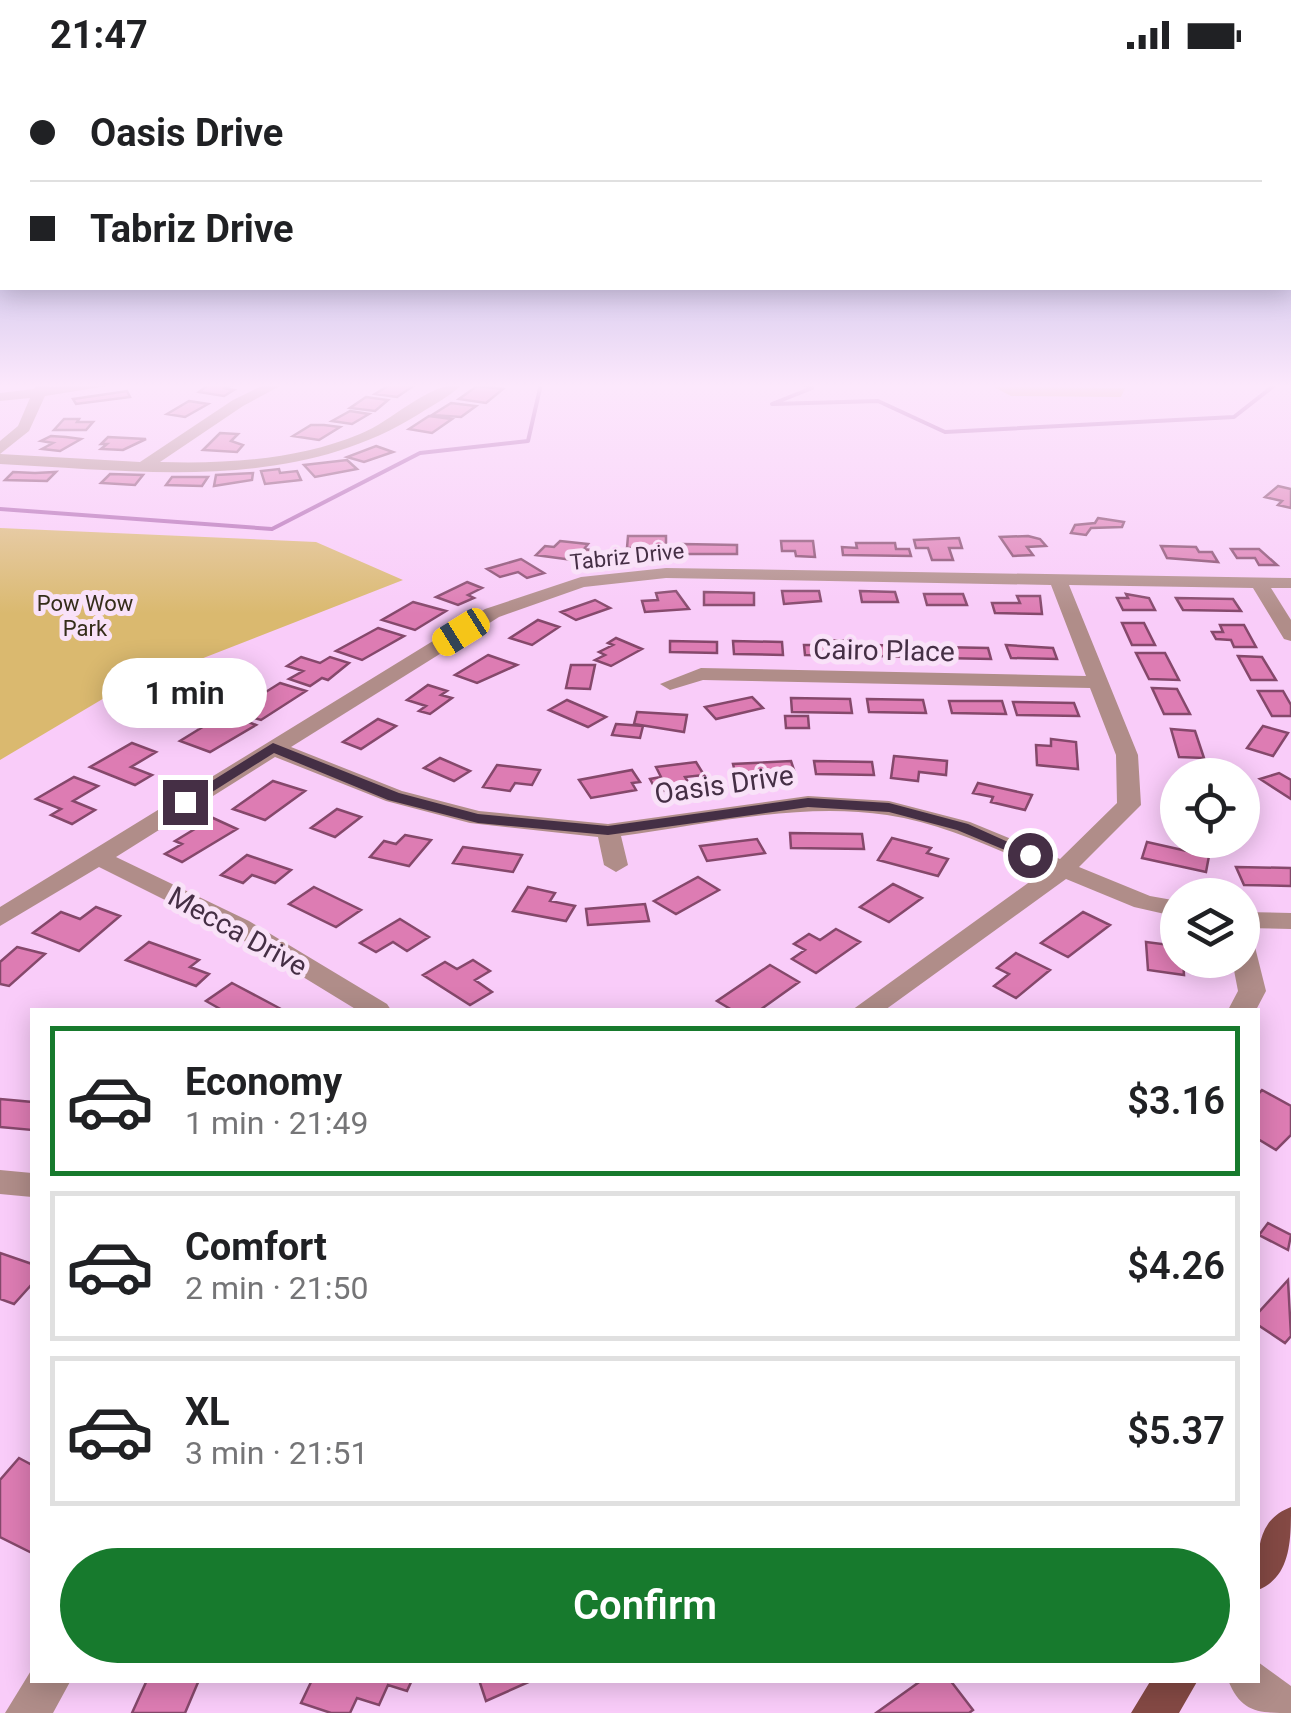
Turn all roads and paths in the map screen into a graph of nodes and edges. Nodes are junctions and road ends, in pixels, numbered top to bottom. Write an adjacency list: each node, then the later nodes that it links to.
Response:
1 (48, 461): 4 (street)
2 (153, 461): 4 (street)
3 (264, 461): 4 (street)
4 (145, 466)
5 (1058, 580): 6 (street, Tabriz Drive); 9 (street); 11 (street, Tabriz Drive)
6 (1259, 583): 7 (street, Tabriz Drive); 8 (street)
7 (1291, 583)
8 (1291, 635)
9 (1098, 682): 10 (street, Cairo Place); 15 (street)
10 (670, 684)
11 (273, 748): 12 (street, Oasis Drive); 13 (street, Tabriz Drive)
12 (608, 831): 14 (street); 15 (street, Oasis Drive)
13 (97, 857): 17 (street, Tabriz Drive); 21 (street, Mecca Drive)
14 (616, 865)
15 (1063, 869): 16 (street, Oasis Drive); 22 (street)
16 (1160, 905)
17 (0, 918)
18 (1260, 920): 19 (street)
19 (1291, 921)
20 (1249, 978): 23 (street)
21 (374, 1008)
22 (869, 1008)
23 (1243, 1008)
24 (0, 1182): 25 (street)
25 (30, 1186)
26 (1291, 1526): 27 (main road)
27 (1260, 1568)
28 (48, 1683): 32 (street)
29 (1175, 1683): 33 (main road)
30 (1253, 1683): 31 (street)
31 (1291, 1712)
32 (28, 1713)
33 (1153, 1713)

